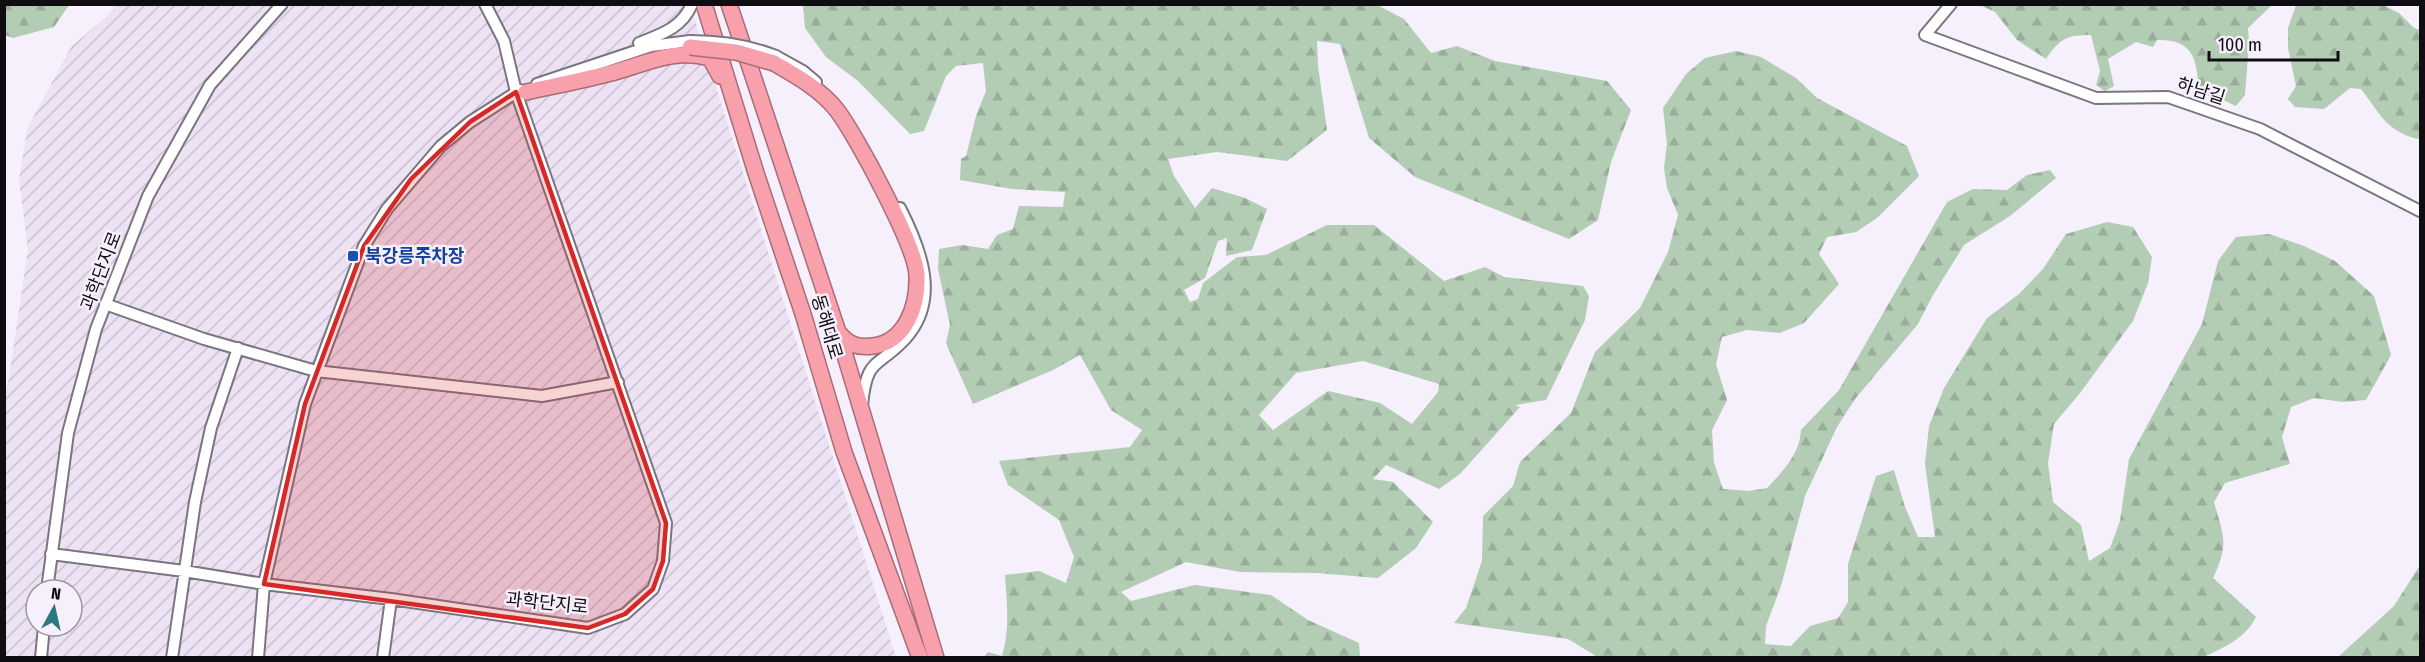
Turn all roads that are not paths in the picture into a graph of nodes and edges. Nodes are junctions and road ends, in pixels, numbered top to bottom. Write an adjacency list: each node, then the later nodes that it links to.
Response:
1 (282, 4): 11 (street, 과학단지로)
2 (485, 4): 8 (street, 과학단지로)
3 (692, 4): 8 (street)
4 (704, 4): 9 (highway, 동해대로)
5 (729, 4): 12 (highway, 동해대로)
6 (1951, 4): 10 (street, 하남길)
7 (775, 59): 8 (highway, bridge); 12 (highway); 16 (street)
8 (522, 91): 9 (highway); 14 (street); 15 (street, 과학단지로)
9 (756, 172): 27 (highway, 동해대로)
10 (2421, 211)
11 (105, 304): 13 (street); 17 (street, 과학단지로)
12 (838, 332): 16 (highway, 동해대로)
13 (238, 348): 14 (street); 18 (street)
14 (316, 371): 15 (street); 20 (street)
15 (618, 382): 21 (street, 과학단지로)
16 (861, 411): 28 (highway, 동해대로)
17 (51, 554): 18 (street, 과학단지로); 19 (street, 과학단지로)
18 (184, 571): 20 (street, 과학단지로); 24 (street)
19 (48, 578)
20 (264, 584): 21 (street, 과학단지로); 25 (street)
21 (391, 598): 26 (street)
22 (43, 638): 23 (street)
23 (41, 657)
24 (172, 657)
25 (258, 657)
26 (383, 657)
27 (921, 657)
28 (936, 657)

